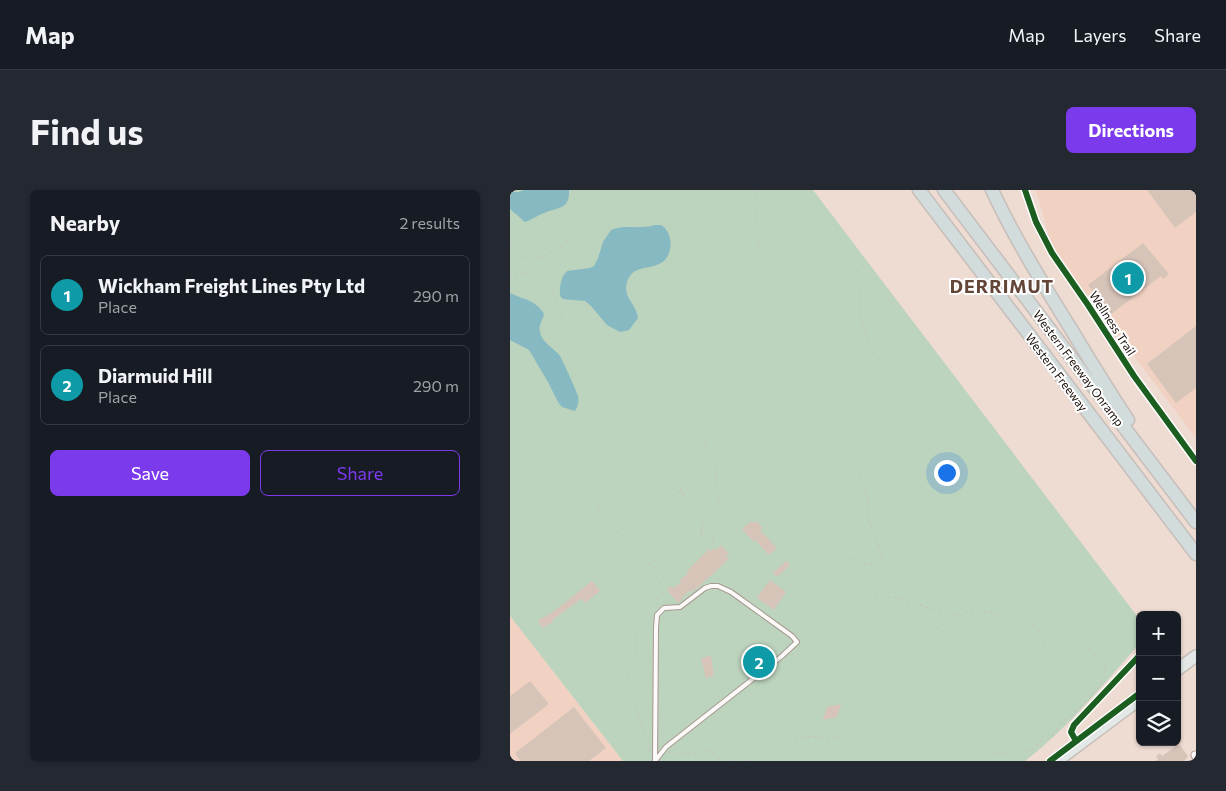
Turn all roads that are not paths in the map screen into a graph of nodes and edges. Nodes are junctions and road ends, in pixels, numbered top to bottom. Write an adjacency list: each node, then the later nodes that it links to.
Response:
1 (919, 190): 6 (highway, Western Freeway)
2 (944, 190): 5 (highway, Western Freeway Onramp)
3 (992, 190): 4 (highway)
4 (1196, 516)
5 (1196, 522)
6 (1196, 554)
7 (1196, 656): 8 (main road)
8 (1181, 667)
9 (1137, 701): 11 (main road)
10 (656, 761): 10 (lane)
11 (1057, 761)

